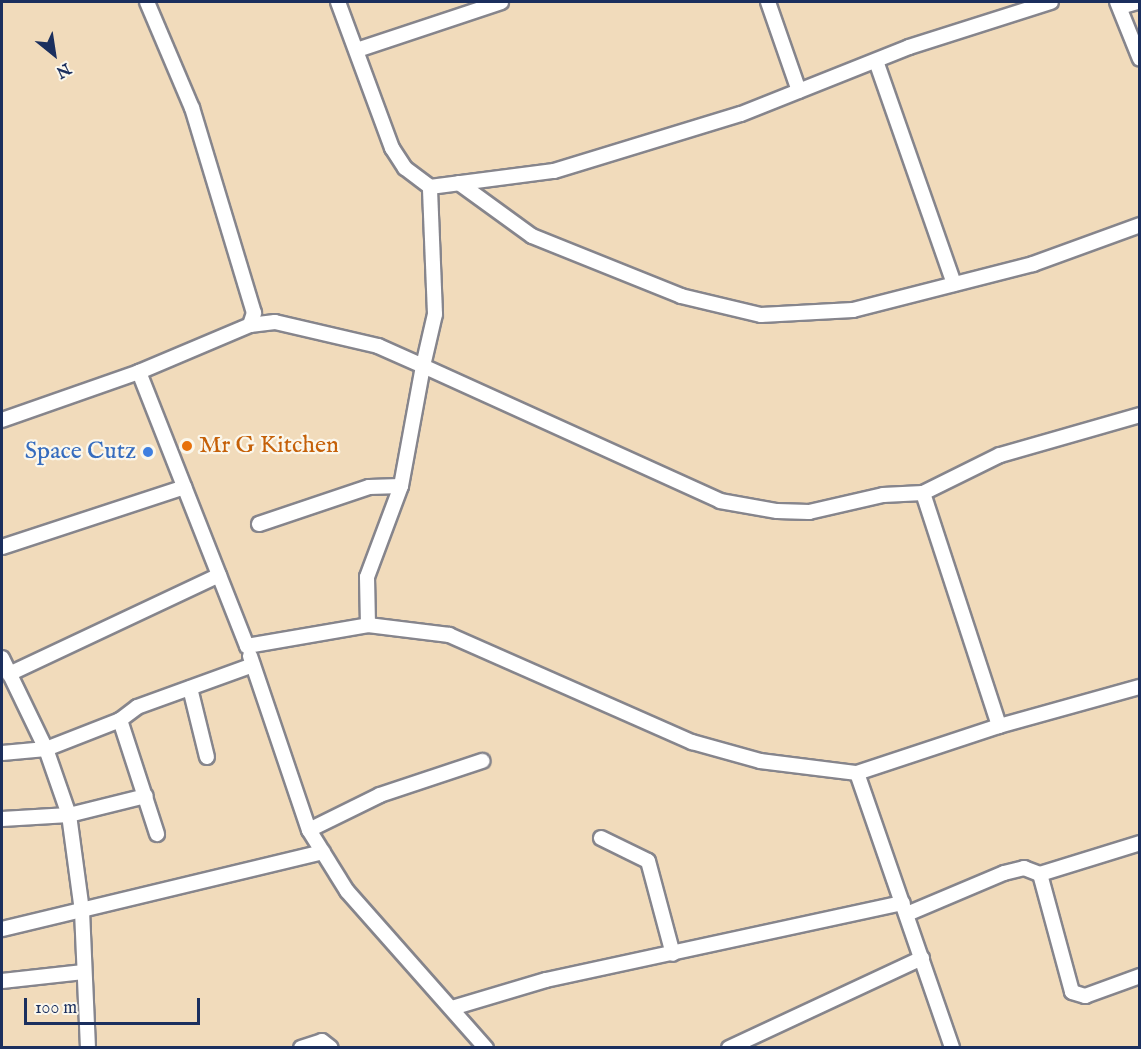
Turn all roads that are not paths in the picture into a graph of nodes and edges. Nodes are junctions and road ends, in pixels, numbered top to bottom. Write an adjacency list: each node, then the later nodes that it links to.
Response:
1 (147, 2): 16 (street)
2 (338, 2): 8 (street)
3 (501, 2): 8 (street)
4 (768, 2): 11 (street)
5 (1051, 2): 10 (street)
6 (1137, 2): 7 (street)
7 (1118, 4): 9 (street)
8 (357, 50): 13 (street)
9 (1140, 59)
10 (876, 61): 11 (street); 15 (street)
11 (799, 91): 12 (street)
12 (459, 183): 13 (street); 15 (street)
13 (430, 187): 17 (street)
14 (1140, 225): 15 (street)
15 (954, 284)
16 (250, 325): 17 (street); 18 (street)
17 (423, 366): 21 (street); 23 (street)
18 (139, 372): 20 (street); 22 (street)
19 (1140, 415): 23 (street)
20 (2, 420)
21 (401, 486): 24 (street); 27 (street)
22 (184, 487): 25 (street); 26 (street)
23 (923, 493): 35 (street)
24 (259, 524)
25 (2, 547)
26 (219, 575): 28 (street); 31 (street)
27 (368, 625): 28 (street); 40 (street)
28 (247, 646): 30 (street)
29 (2, 658): 31 (street)
30 (253, 665): 33 (street); 44 (street)
31 (9, 674): 36 (street)
32 (1140, 687): 35 (street)
33 (190, 688): 34 (street); 38 (street)
34 (120, 720): 36 (street); 41 (street)
35 (999, 726): 40 (street)
36 (46, 749): 37 (street); 42 (street)
37 (2, 753)
38 (207, 757)
39 (483, 761): 44 (street)
40 (857, 773): 50 (street)
41 (146, 796): 42 (street); 45 (street)
42 (69, 815): 43 (street); 51 (street)
43 (2, 819)
44 (309, 830): 48 (street)
45 (157, 834)
46 (601, 838): 53 (street)
47 (1140, 843): 49 (street)
48 (323, 852): 51 (street); 58 (street)
49 (1040, 874): 50 (street); 56 (street)
50 (905, 909): 53 (street); 54 (street)
51 (82, 911): 52 (street); 55 (street)
52 (2, 929)
53 (673, 954): 58 (street)
54 (921, 958): 63 (street); 64 (street)
55 (84, 972): 57 (street); 59 (street)
56 (1140, 976)
57 (2, 981)
58 (452, 1008): 62 (street)
59 (88, 1047)
60 (301, 1047): 61 (street)
61 (331, 1047)
62 (486, 1047)
63 (729, 1047)
64 (952, 1047)

